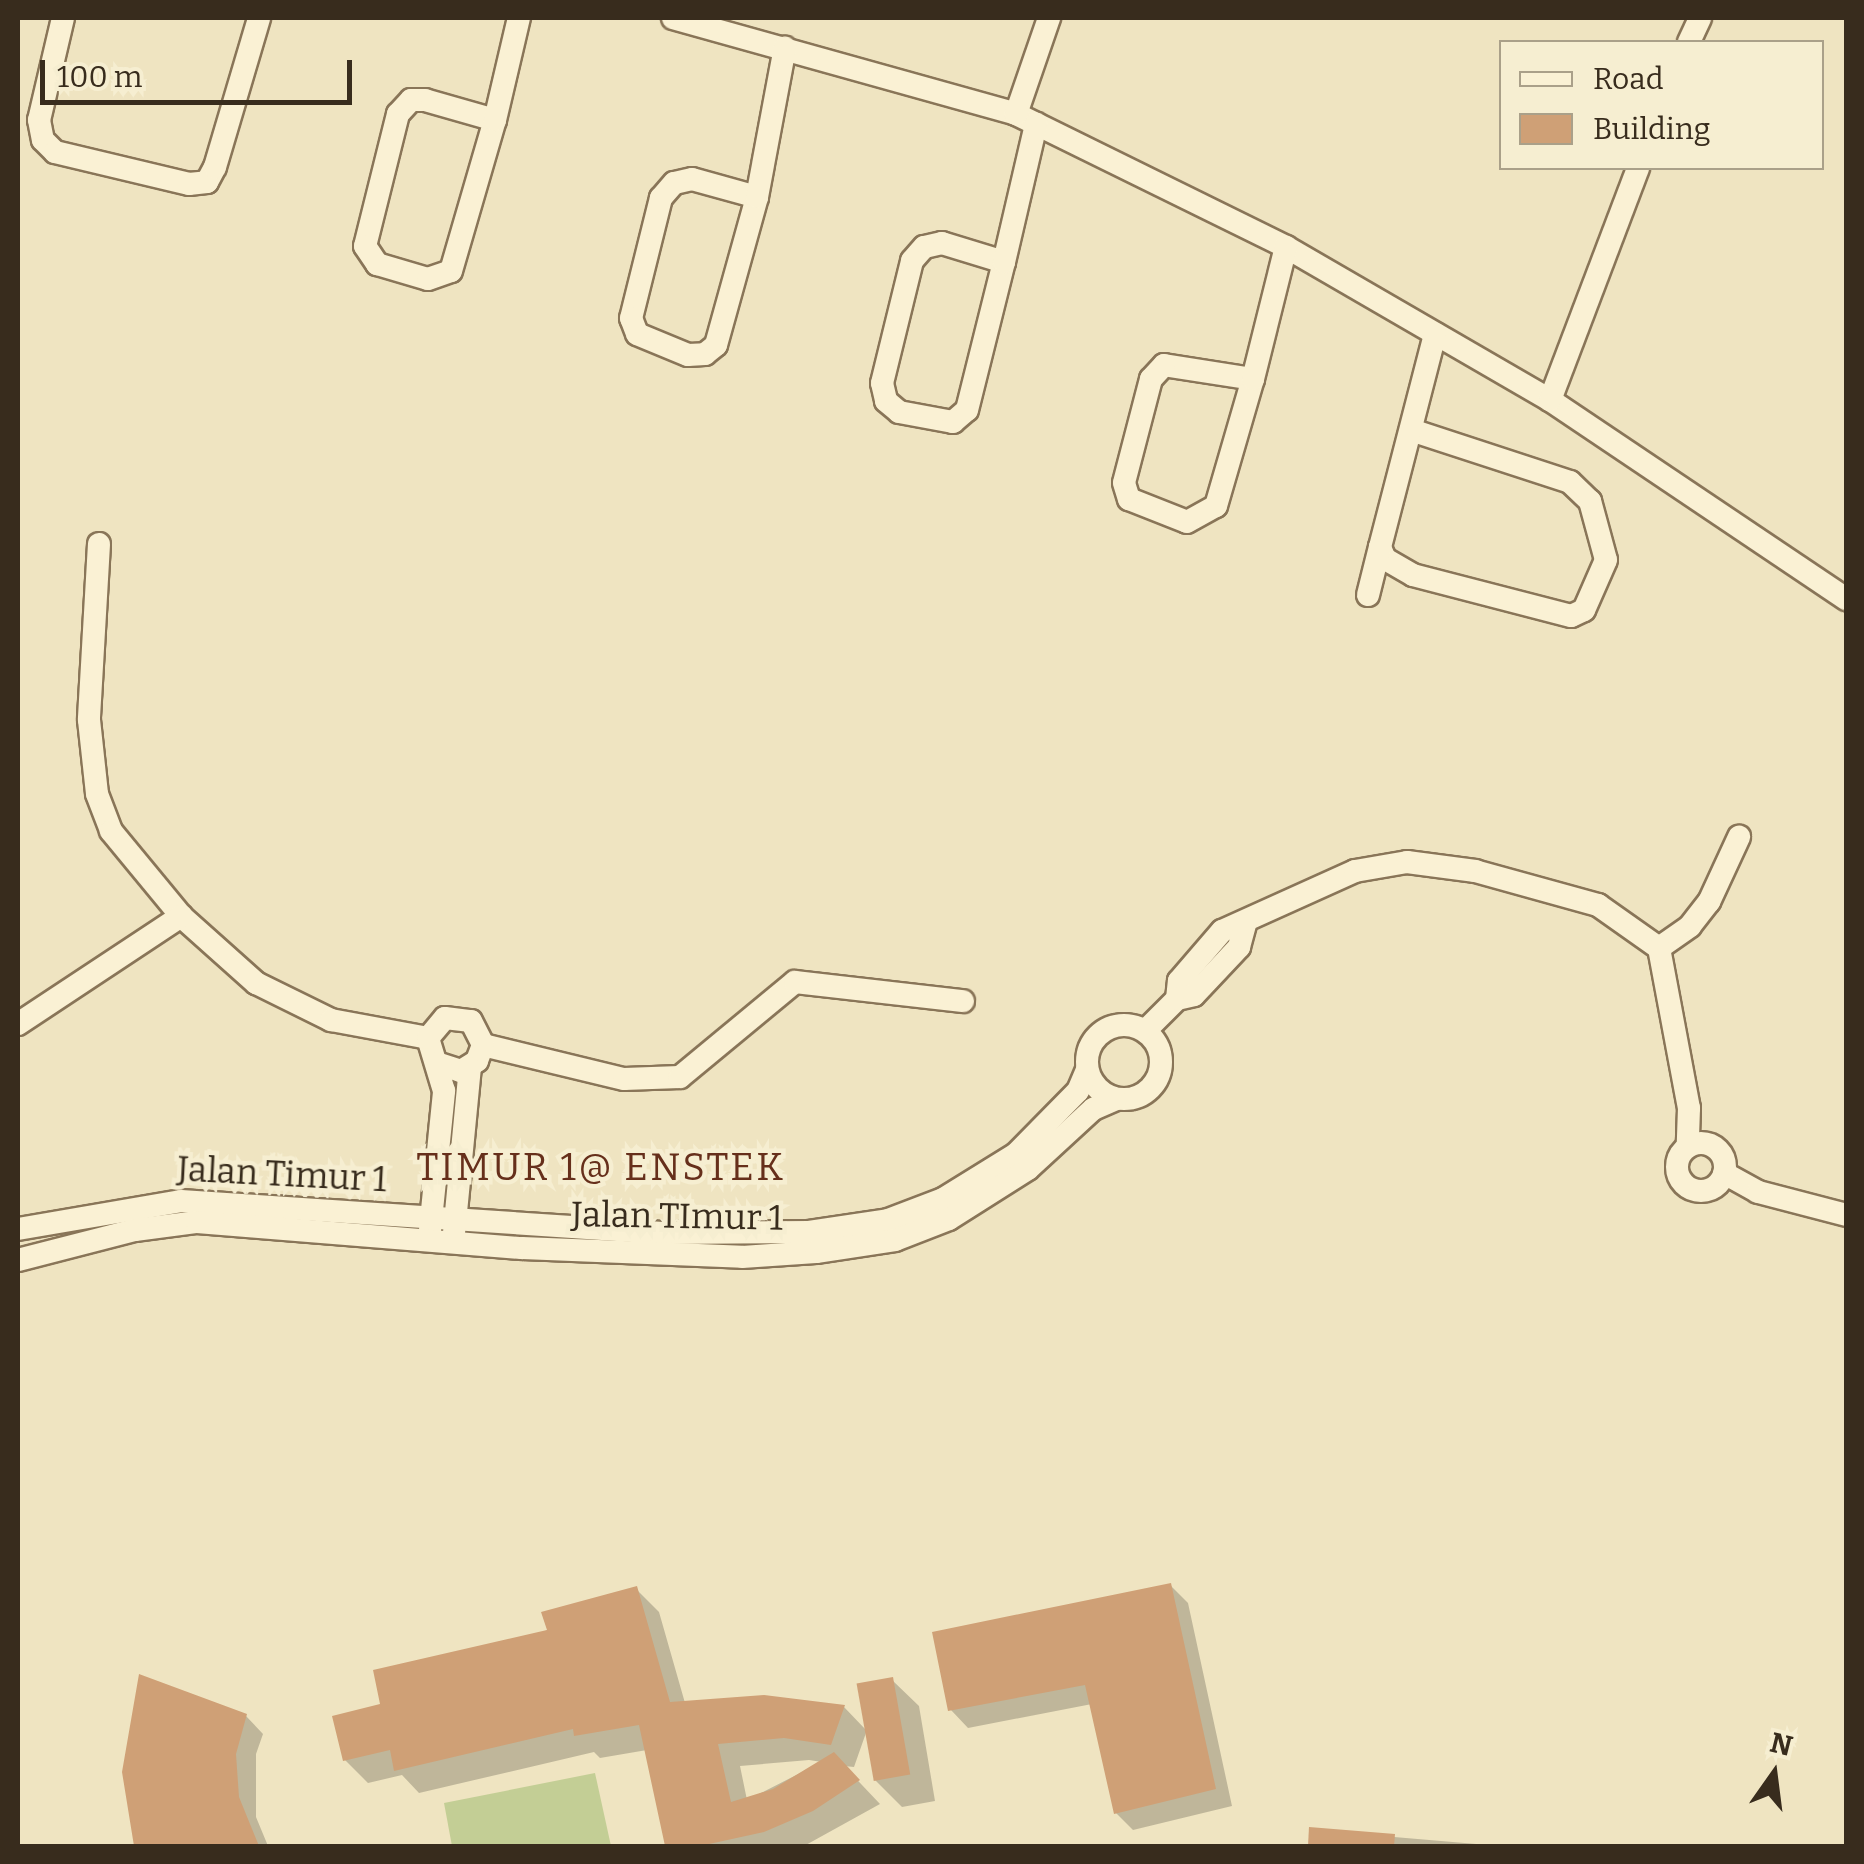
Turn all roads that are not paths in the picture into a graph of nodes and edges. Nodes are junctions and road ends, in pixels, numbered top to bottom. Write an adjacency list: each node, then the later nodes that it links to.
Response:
1 (63, 18): 2 (street)
2 (259, 18)
3 (519, 18): 8 (street)
4 (673, 18): 6 (street)
5 (1049, 18): 7 (street)
6 (785, 48): 7 (street); 10 (street)
7 (1026, 119): 11 (street); 12 (street)
8 (495, 120): 8 (street)
9 (1637, 170): 15 (street)
10 (758, 197): 10 (street)
11 (1286, 248): 13 (street); 14 (street)
12 (1004, 262): 12 (street)
13 (1436, 334): 15 (street); 16 (street)
14 (1253, 379): 14 (street)
15 (1550, 400): 20 (street)
16 (1411, 430): 18 (street); 18 (street)
17 (99, 544): 22 (street)
18 (1380, 547): 19 (street)
19 (1368, 596)
20 (1846, 599)
21 (1740, 837): 23 (street)
22 (181, 916): 25 (street); 27 (street)
23 (1659, 948): 26 (street); 33 (street)
24 (962, 1001): 28 (street)
25 (18, 1024)
26 (1145, 1031): 31 (street); 32 (street)
27 (428, 1038): 28 (street); 29 (street)
28 (483, 1045): 30 (street)
29 (436, 1064): 30 (street); 36 (street)
30 (470, 1068): 36 (street)
31 (1087, 1070): 32 (street); 36 (street, Jalan Timur 1)
32 (1116, 1099): 36 (street, Jalan TImur 1)
33 (1688, 1146): 34 (street); 34 (street)
34 (1724, 1174): 35 (street)
35 (1846, 1215)
36 (442, 1228): 37 (street, Jalan Timur 1); 38 (street, Jalan TImur 1)
37 (18, 1229)
38 (18, 1260)

